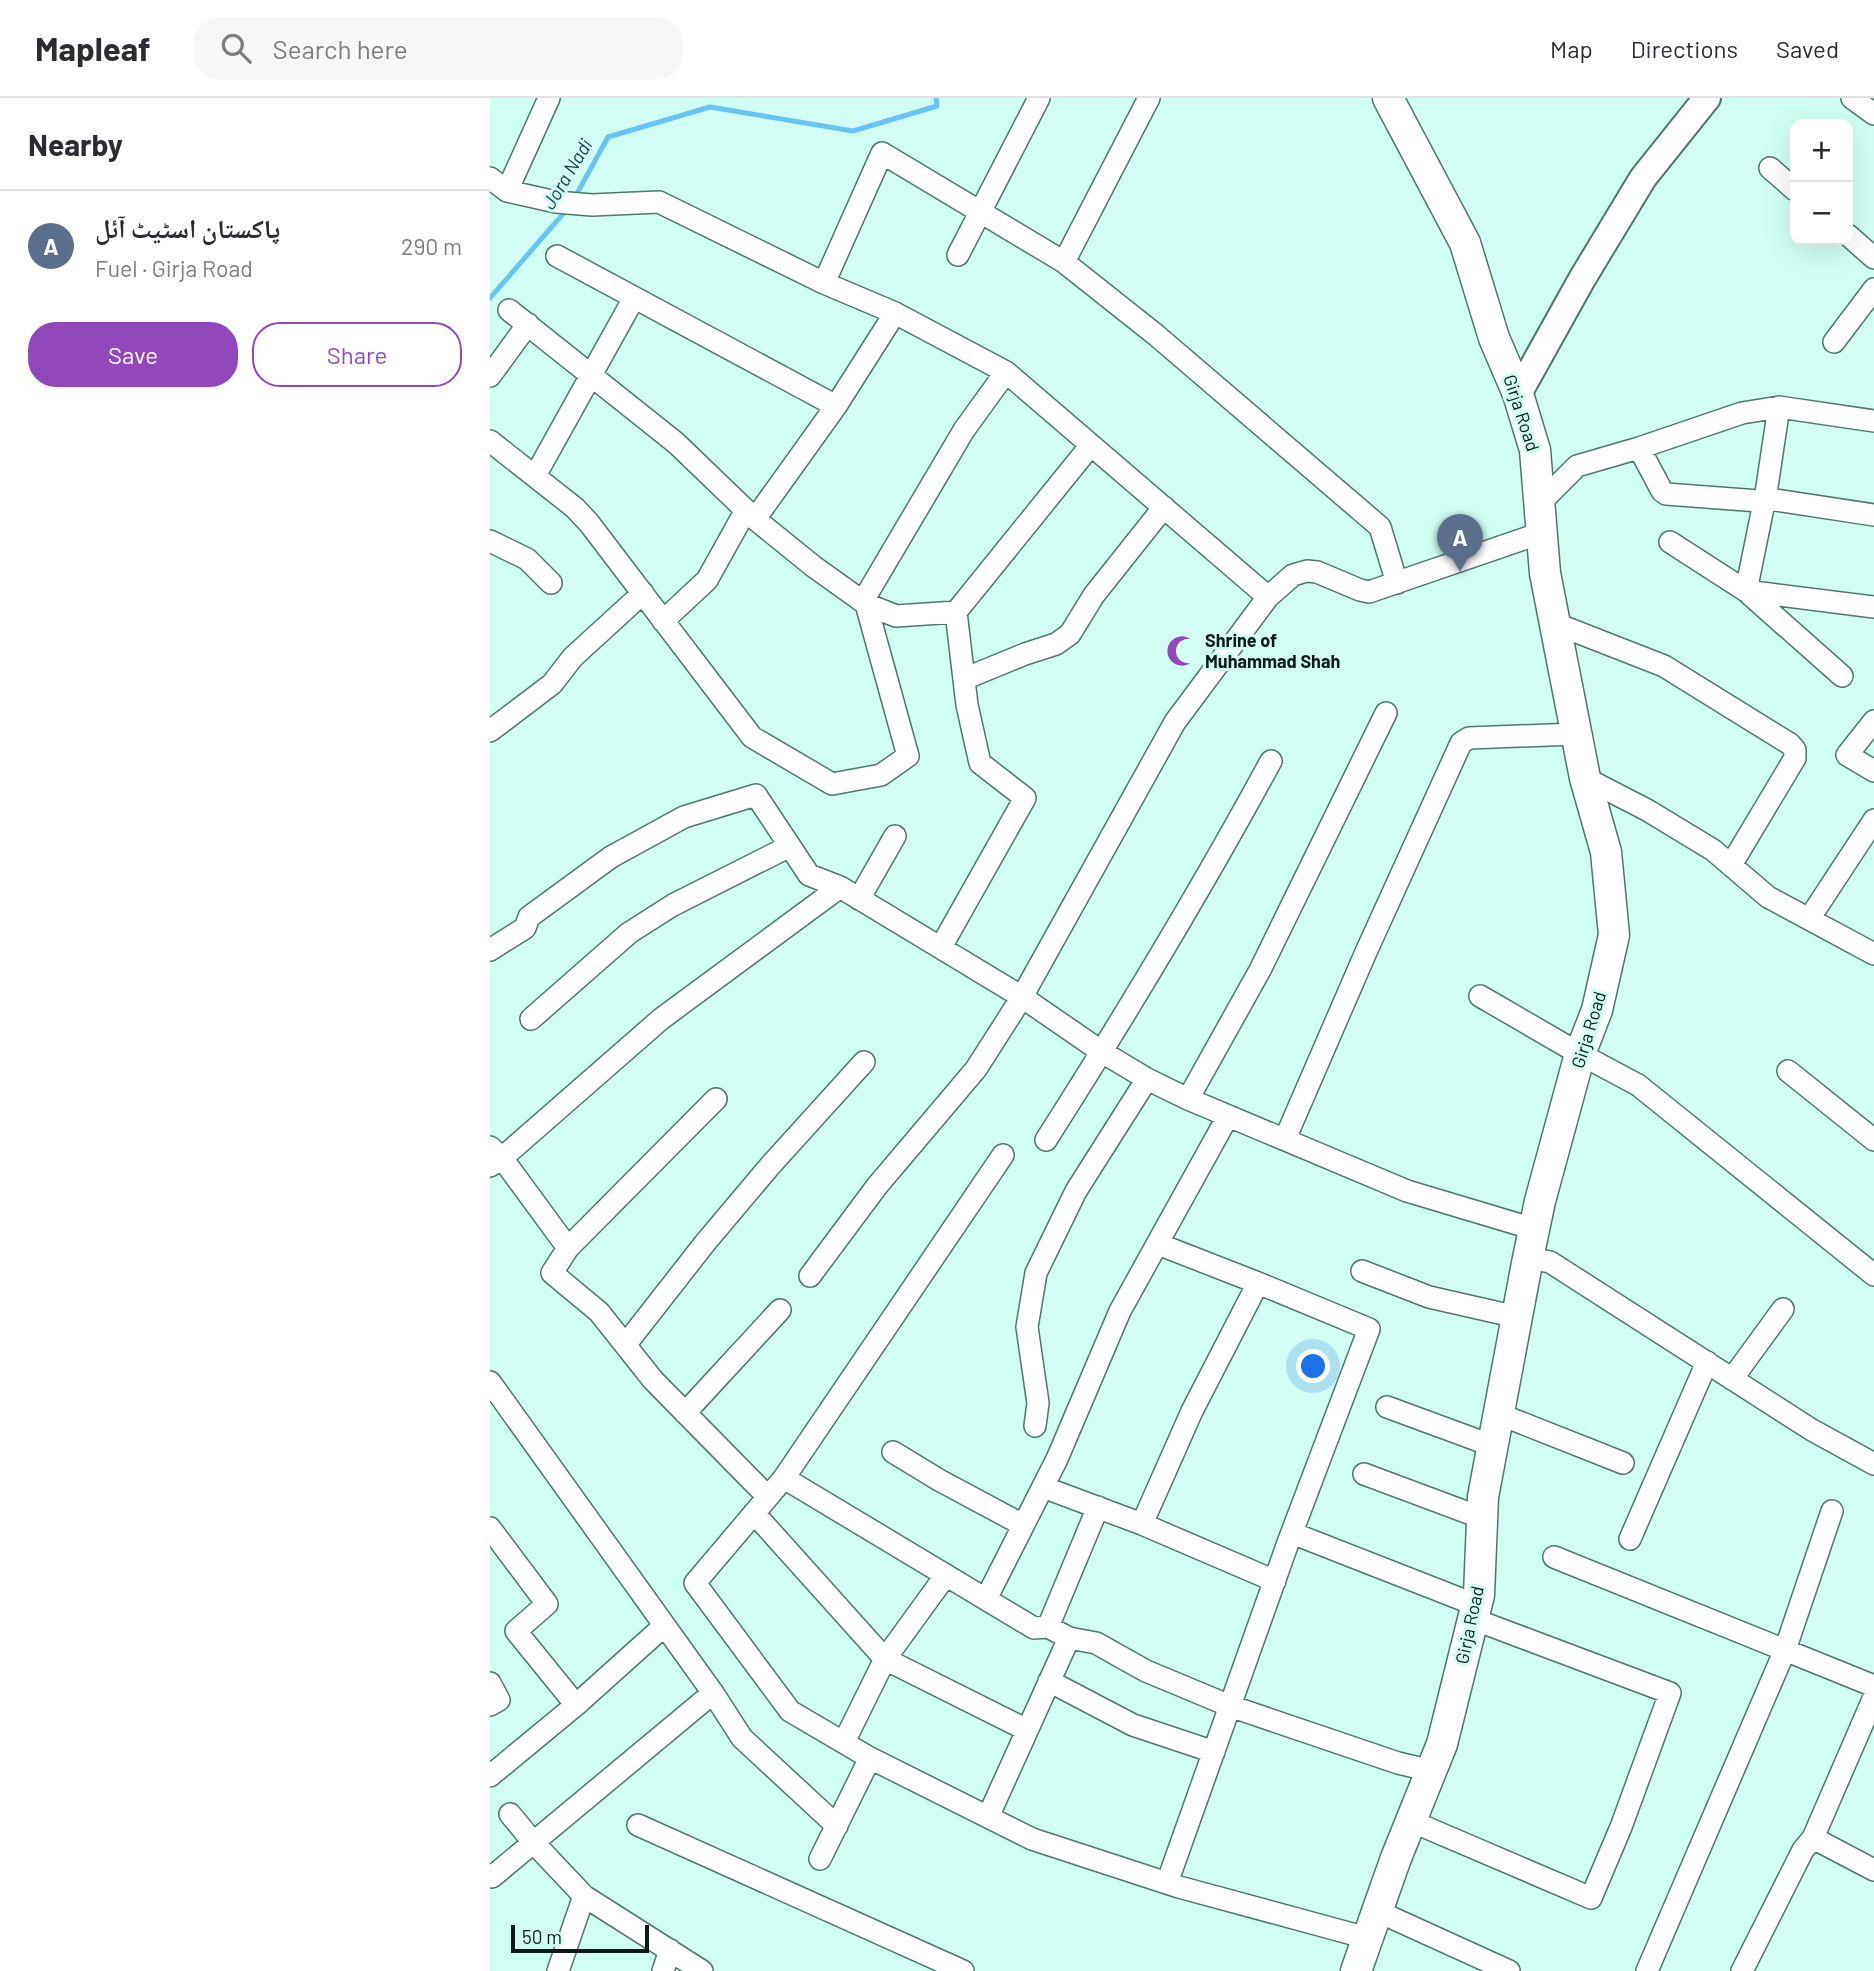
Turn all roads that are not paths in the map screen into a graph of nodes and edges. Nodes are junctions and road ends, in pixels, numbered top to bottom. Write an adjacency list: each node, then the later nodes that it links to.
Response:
1 (549, 98): 9 (street)
2 (1039, 98): 11 (street)
3 (1149, 98): 16 (street)
4 (1388, 98): 27 (main road, Girja Road)
5 (1852, 98): 7 (street)
6 (1703, 99): 27 (street)
7 (1874, 114)
8 (1770, 168): 10 (street)
9 (499, 184): 17 (street)
10 (1790, 186)
11 (981, 211): 13 (street); 16 (street); 17 (street)
12 (1853, 239): 15 (street)
13 (958, 255)
14 (557, 256): 19 (street)
15 (1874, 258)
16 (1064, 262): 44 (street)
17 (824, 283): 21 (street)
18 (1874, 289): 23 (street)
19 (634, 298): 25 (street); 28 (street)
20 (509, 310): 22 (street)
21 (895, 313): 24 (street); 28 (street)
22 (528, 324): 25 (street); 26 (street)
23 (1834, 342)
24 (1006, 372): 32 (street); 48 (street)
25 (591, 375): 34 (street); 38 (street)
26 (490, 376)
27 (1518, 394): 36 (main road, Girja Road)
28 (836, 406): 38 (street)
29 (1779, 407): 30 (street); 33 (street); 35 (street)
30 (1874, 421)
31 (490, 442): 34 (street)
32 (1091, 445): 37 (street); 50 (street)
33 (1639, 449): 35 (street); 36 (street)
34 (535, 477): 46 (street)
35 (1763, 498): 39 (street); 45 (street)
36 (1539, 504): 40 (main road, Girja Road)
37 (1164, 507): 47 (street); 54 (street)
38 (750, 514): 48 (street); 51 (street)
39 (1874, 515)
40 (1541, 533): 44 (street); 52 (main road, Girja Road)
41 (490, 541): 43 (street)
42 (1670, 542): 45 (street)
43 (551, 583)
44 (1397, 583): 47 (street)
45 (1745, 591): 49 (street); 53 (street)
46 (643, 593): 51 (street); 57 (street)
47 (1268, 597): 72 (street)
48 (865, 603): 50 (street); 51 (street)
49 (1874, 607)
50 (956, 612): 54 (street)
51 (663, 621)
52 (1554, 623): 58 (main road, Girja Road); 65 (street)
53 (1842, 676)
54 (964, 679): 69 (street)
55 (1386, 713): 81 (street)
56 (1874, 721): 60 (street)
57 (490, 731)
58 (1575, 734): 61 (main road, Girja Road); 83 (street)
59 (1270, 761): 75 (street)
60 (1874, 771)
61 (1585, 778): 65 (street); 76 (main road, Girja Road)
62 (1874, 820): 68 (street)
63 (895, 836): 67 (street)
64 (790, 846): 66 (street); 71 (street); 74 (street)
65 (1731, 865): 68 (street)
66 (840, 887): 67 (street); 87 (street)
67 (859, 899): 69 (street)
68 (1809, 919): 70 (street)
69 (941, 947): 72 (street)
70 (1871, 948)
71 (490, 950)
72 (1022, 996): 75 (street); 94 (street)
73 (1480, 996): 76 (street)
74 (531, 1019)
75 (1102, 1052): 79 (street); 84 (street)
76 (1580, 1054): 88 (main road, Girja Road); 93 (street)
77 (864, 1062): 99 (street)
78 (1788, 1071): 85 (street)
79 (1147, 1079): 81 (street); 106 (street)
80 (716, 1098): 90 (street)
81 (1188, 1099): 82 (street)
82 (1228, 1116): 83 (street); 89 (street)
83 (1285, 1139): 88 (street)
84 (1046, 1140)
85 (1874, 1140)
86 (1003, 1155): 112 (street)
87 (494, 1157): 90 (street)
88 (1534, 1229): 91 (main road, Girja Road)
89 (1158, 1244): 95 (street); 113 (street)
90 (568, 1248): 99 (street)
91 (1528, 1258): 98 (main road, Girja Road); 100 (street)
92 (1362, 1271): 98 (street)
93 (1874, 1275)
94 (810, 1276)
95 (1258, 1283): 119 (street); 121 (street)
96 (1783, 1309): 101 (street)
97 (780, 1310): 104 (street)
98 (1517, 1317): 105 (main road, Girja Road)
99 (626, 1344): 104 (street)
100 (1707, 1362): 101 (street); 123 (street)
101 (1732, 1379): 110 (street)
102 (490, 1381): 129 (street)
103 (1387, 1407): 107 (street)
104 (685, 1413): 114 (street)
105 (1499, 1414): 107 (main road, Girja Road); 109 (street)
106 (1035, 1426)
107 (1493, 1446): 118 (main road, Girja Road)
108 (893, 1452): 120 (street)
109 (1623, 1463)
110 (1874, 1464)
111 (1364, 1474): 118 (street)
112 (784, 1478): 114 (street); 125 (street)
113 (1043, 1487): 115 (street); 120 (street)
114 (768, 1497): 117 (street)
115 (1098, 1507): 119 (street); 130 (street)
116 (1832, 1510): 132 (street)
117 (754, 1513): 133 (street); 143 (street)
118 (1482, 1518): 128 (main road, Girja Road)
119 (1142, 1524): 126 (street)
120 (1024, 1525): 127 (street)
121 (1292, 1533): 126 (street); 128 (street)
122 (492, 1534): 140 (street)
123 (1630, 1539)
124 (1554, 1557): 132 (street)
125 (946, 1575): 127 (street); 133 (street)
126 (1275, 1581): 141 (street)
127 (986, 1599): 130 (street)
128 (1474, 1612): 146 (main road, Girja Road); 150 (street)
129 (664, 1626): 137 (street); 140 (street)
130 (1048, 1627): 131 (street)
131 (1069, 1638): 134 (street); 141 (street)
132 (1785, 1650): 136 (street); 167 (street)
133 (885, 1659): 142 (street); 143 (street)
134 (1049, 1681): 142 (street); 144 (street)
135 (490, 1683): 139 (street)
136 (1874, 1686)
137 (713, 1693): 152 (street); 154 (street)
138 (1874, 1697): 153 (street)
139 (490, 1704)
140 (576, 1705): 147 (street)
141 (1230, 1706): 144 (street); 146 (street)
142 (1027, 1730): 149 (street)
143 (844, 1742): 145 (street)
144 (1214, 1752): 158 (street)
145 (870, 1758): 149 (street); 152 (street)
146 (1432, 1771): 150 (main road, Girja Road)
147 (490, 1776)
148 (510, 1814): 154 (street)
149 (988, 1816): 158 (street)
150 (1411, 1821): 160 (main road, Girja Road)
151 (638, 1825): 164 (street)
152 (837, 1826): 155 (street)
153 (1813, 1838): 156 (street); 168 (street)
154 (533, 1842): 157 (street); 159 (street)
155 (820, 1859)
156 (1874, 1870)
157 (490, 1875)
158 (1167, 1883): 160 (street)
159 (584, 1896): 161 (street); 162 (street)
160 (1372, 1924): 165 (main road, Girja Road); 166 (street)
161 (666, 1961): 163 (street)
162 (558, 1971)
163 (702, 1971)
164 (963, 1971)
165 (1356, 1971)
166 (1509, 1971)
167 (1647, 1971)
168 (1742, 1971)

